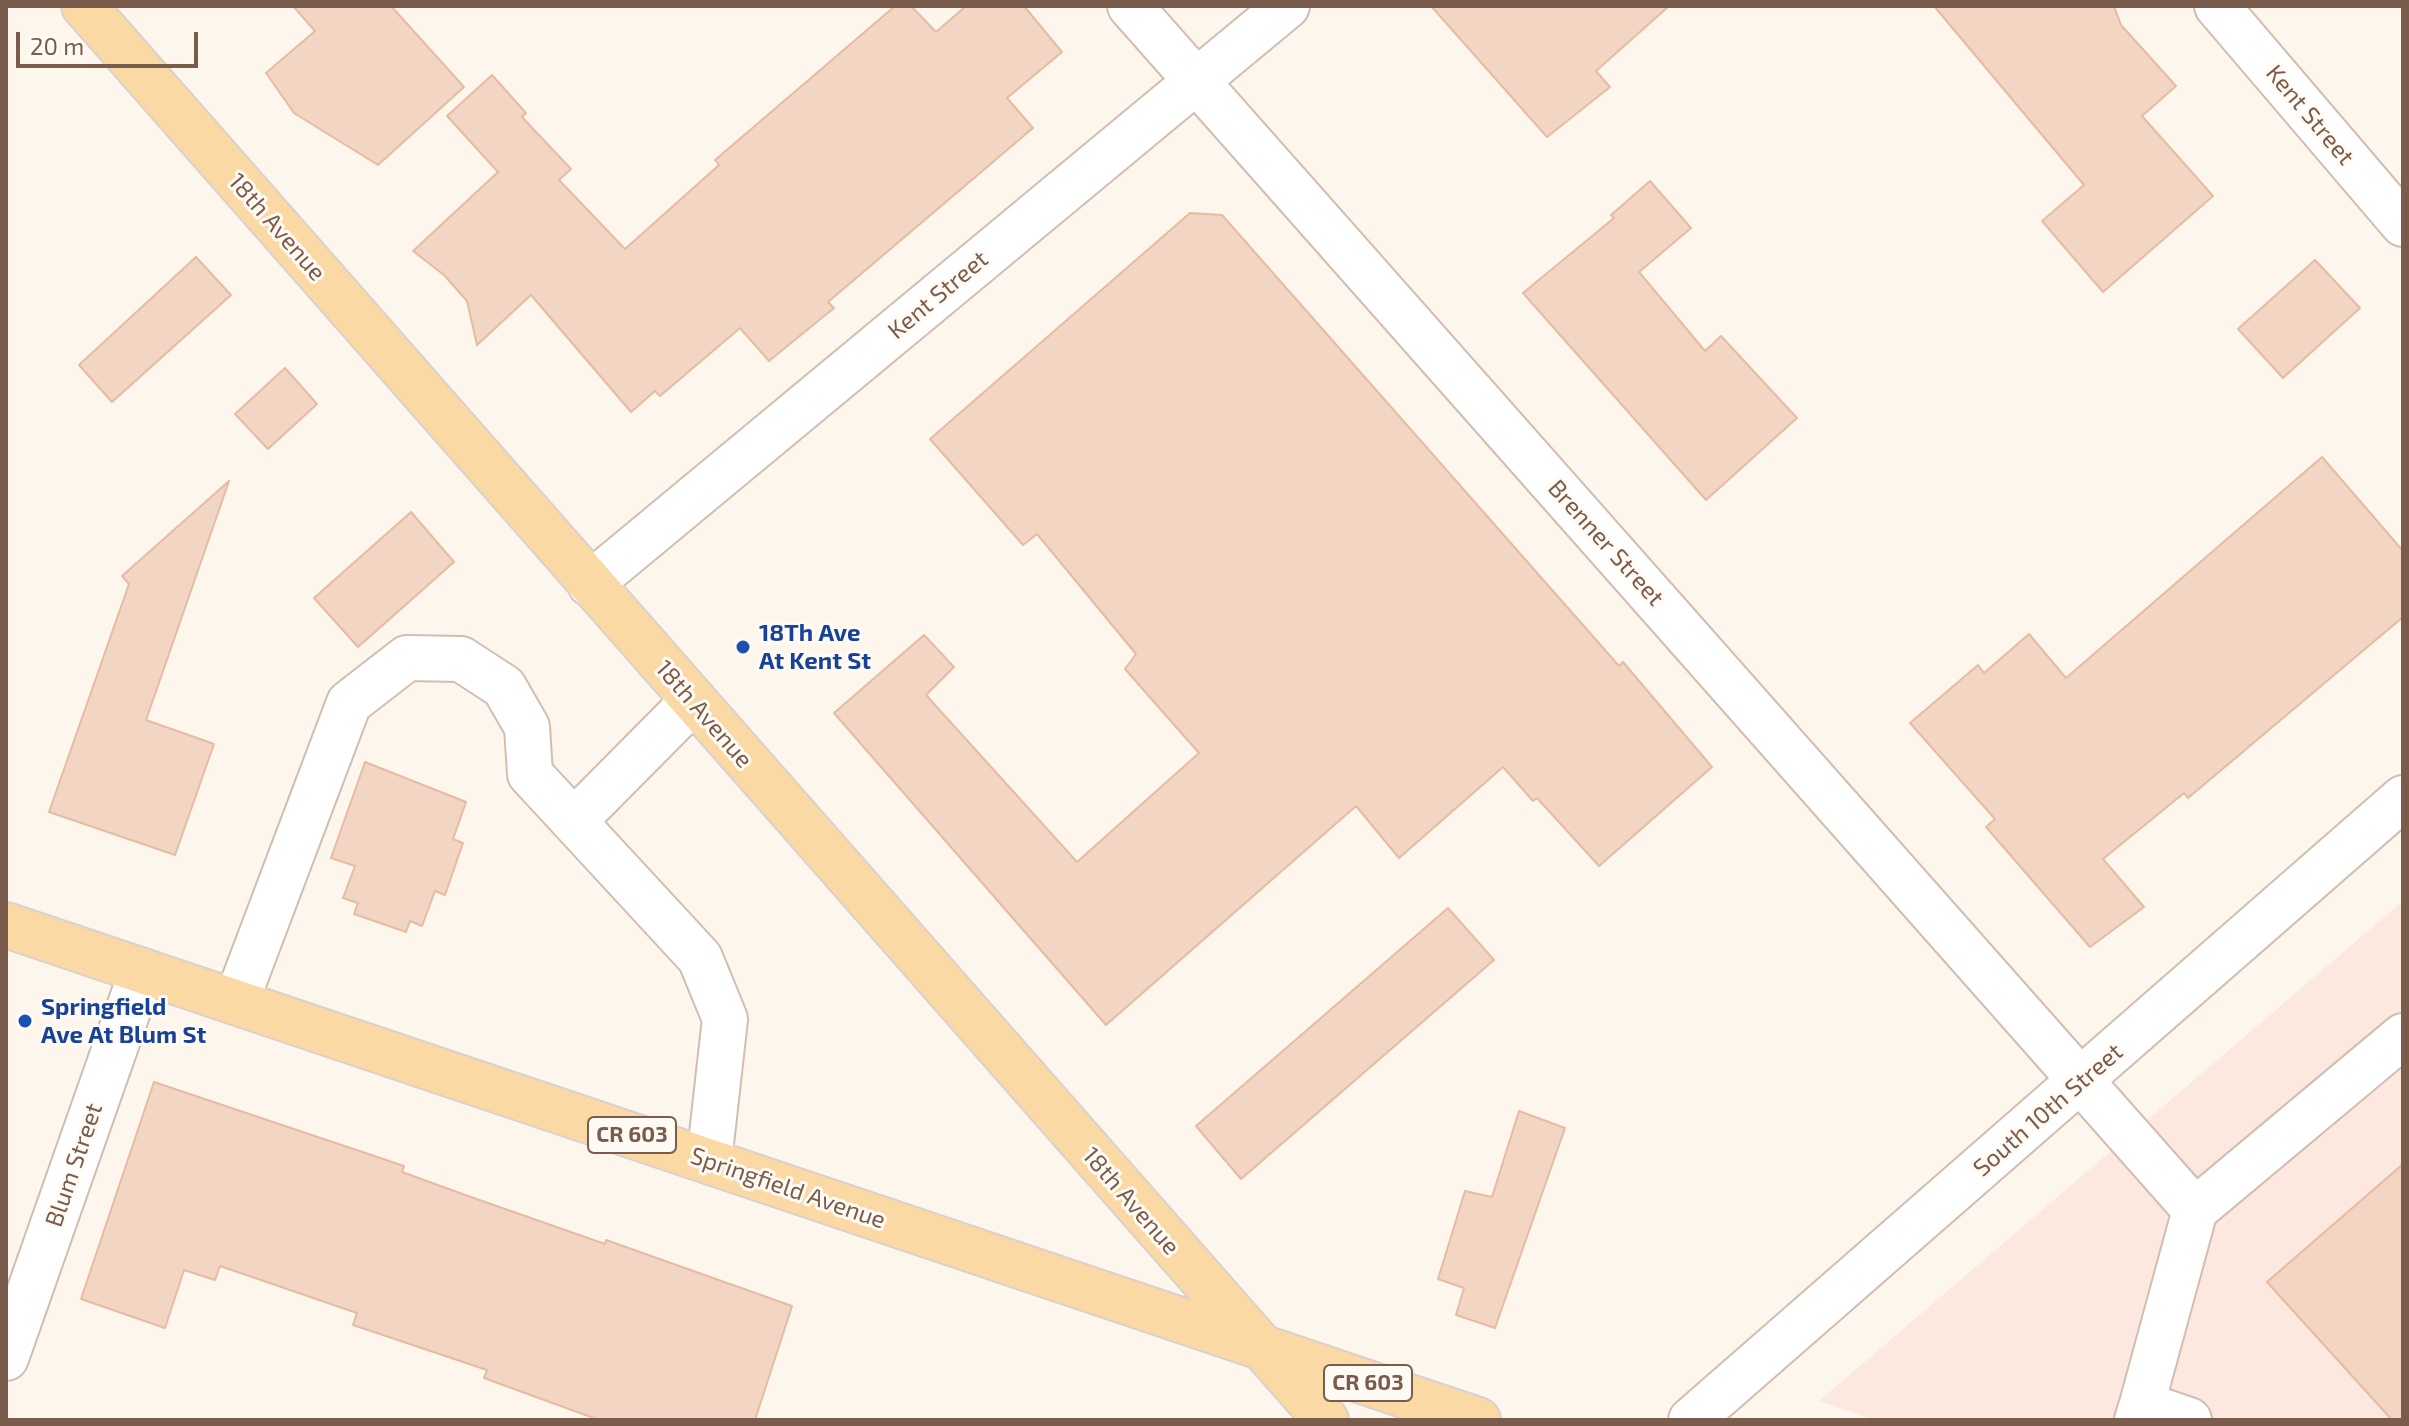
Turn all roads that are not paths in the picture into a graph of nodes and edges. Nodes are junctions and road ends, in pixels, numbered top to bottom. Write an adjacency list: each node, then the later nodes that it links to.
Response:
1 (84, 6): 7 (main road, 18th Avenue)
2 (1130, 6): 5 (street, Brenner Street)
3 (1287, 6): 5 (street, Kent Street)
4 (2217, 6): 6 (street, Kent Street)
5 (1196, 82): 7 (street, Kent Street); 15 (street, Brenner Street)
6 (2403, 224)
7 (590, 584): 8 (main road, 18th Avenue)
8 (693, 701): 10 (street); 18 (main road, 18th Avenue)
9 (2403, 798): 15 (street, South 10th Street)
10 (574, 821): 13 (street); 16 (street)
11 (6, 925): 12 (main road, Springfield Avenue / CR 603)
12 (142, 971): 13 (main road, Springfield Avenue / CR 603); 19 (street, Blum Street)
13 (236, 1002): 16 (main road, Springfield Avenue / CR 603)
14 (2403, 1036): 17 (street)
15 (2083, 1080): 17 (street, Brenner Street); 23 (street, South 10th Street)
16 (709, 1161): 18 (main road, Springfield Avenue / CR 603)
17 (2195, 1210): 20 (street)
18 (1257, 1345): 21 (main road, 18th Avenue); 22 (main road, Springfield Avenue / CR 603)
19 (6, 1358)
20 (2139, 1412): 24 (street)
21 (1326, 1420)
22 (1478, 1420)
23 (1691, 1420)
24 (2189, 1420)

